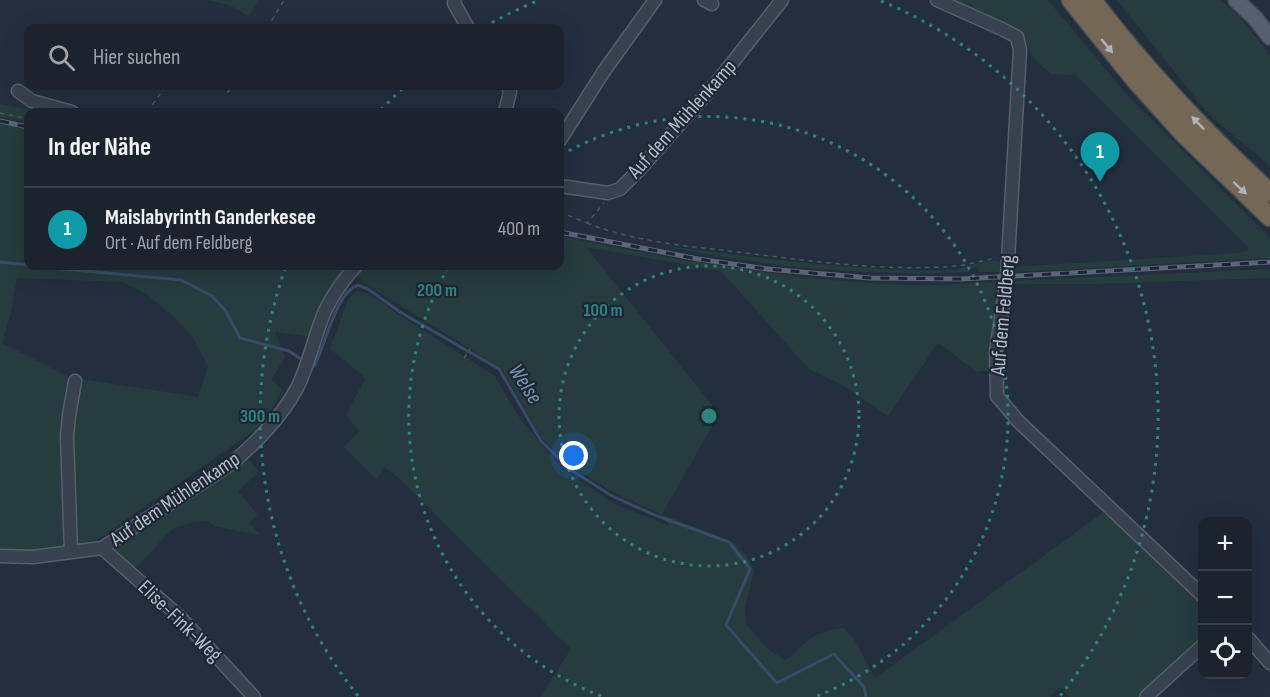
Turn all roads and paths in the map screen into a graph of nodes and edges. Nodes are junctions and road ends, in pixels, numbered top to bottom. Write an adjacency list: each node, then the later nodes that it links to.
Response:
1 (284, 0): 9 (path)
2 (455, 0): 10 (street)
3 (655, 0): 20 (street)
4 (783, 0): 22 (street, Auf dem Mühlenkamp)
5 (937, 0): 27 (street, Auf dem Feldberg)
6 (1071, 0): 25 (highway, one-way to 25)
7 (1092, 0): 23 (highway, one-way to 7)
8 (1236, 0): 11 (main road)
9 (269, 24)
10 (466, 24)
11 (1270, 37)
12 (163, 90): 16 (path)
13 (509, 90): 17 (street)
14 (18, 91): 15 (street)
15 (57, 108)
16 (150, 108)
17 (506, 108)
18 (0, 112): 19 (path)
19 (24, 118)
20 (564, 134)
21 (564, 187): 22 (street, Auf dem Mühlenkamp)
22 (615, 190): 26 (path)
23 (1270, 193)
24 (564, 214): 26 (path)
25 (1270, 217)
26 (587, 223): 27 (path)
27 (1009, 257): 35 (street, Auf dem Feldberg)
28 (353, 270): 32 (street, Auf dem Mühlenkamp)
29 (470, 348): 30 (path)
30 (464, 357)
31 (75, 381): 33 (street)
32 (102, 548): 33 (street); 39 (street, Elise-Fink-Weg)
33 (71, 552): 34 (street)
34 (0, 556)
35 (1198, 590)
36 (1252, 643): 38 (street)
37 (1198, 650): 40 (street)
38 (1270, 663)
39 (254, 697)
40 (1146, 697)

